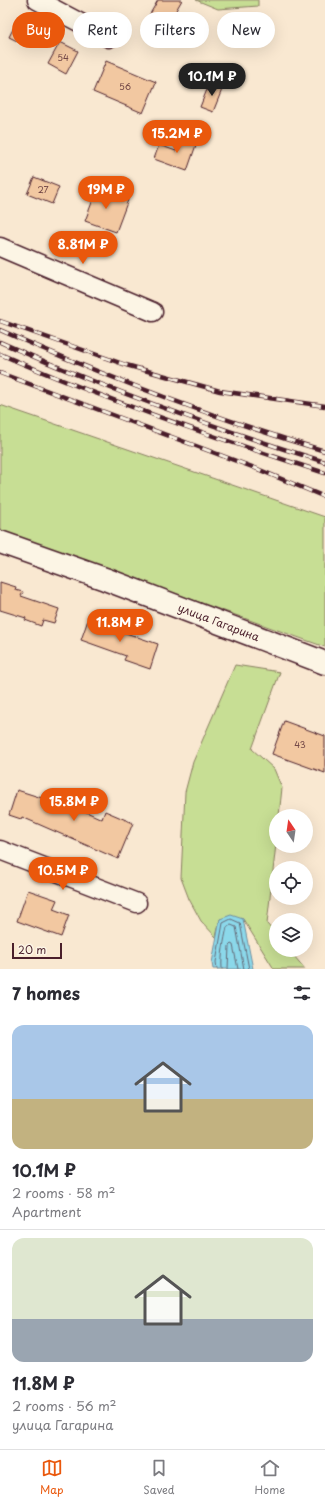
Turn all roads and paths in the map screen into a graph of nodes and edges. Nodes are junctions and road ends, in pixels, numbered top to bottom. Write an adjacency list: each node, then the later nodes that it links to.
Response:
1 (37, 0): 2 (street)
2 (73, 19)
3 (0, 247): 4 (street)
4 (153, 312)
5 (0, 542): 6 (street, улица Гагарина)
6 (325, 663)
7 (0, 850): 8 (street)
8 (137, 903)

